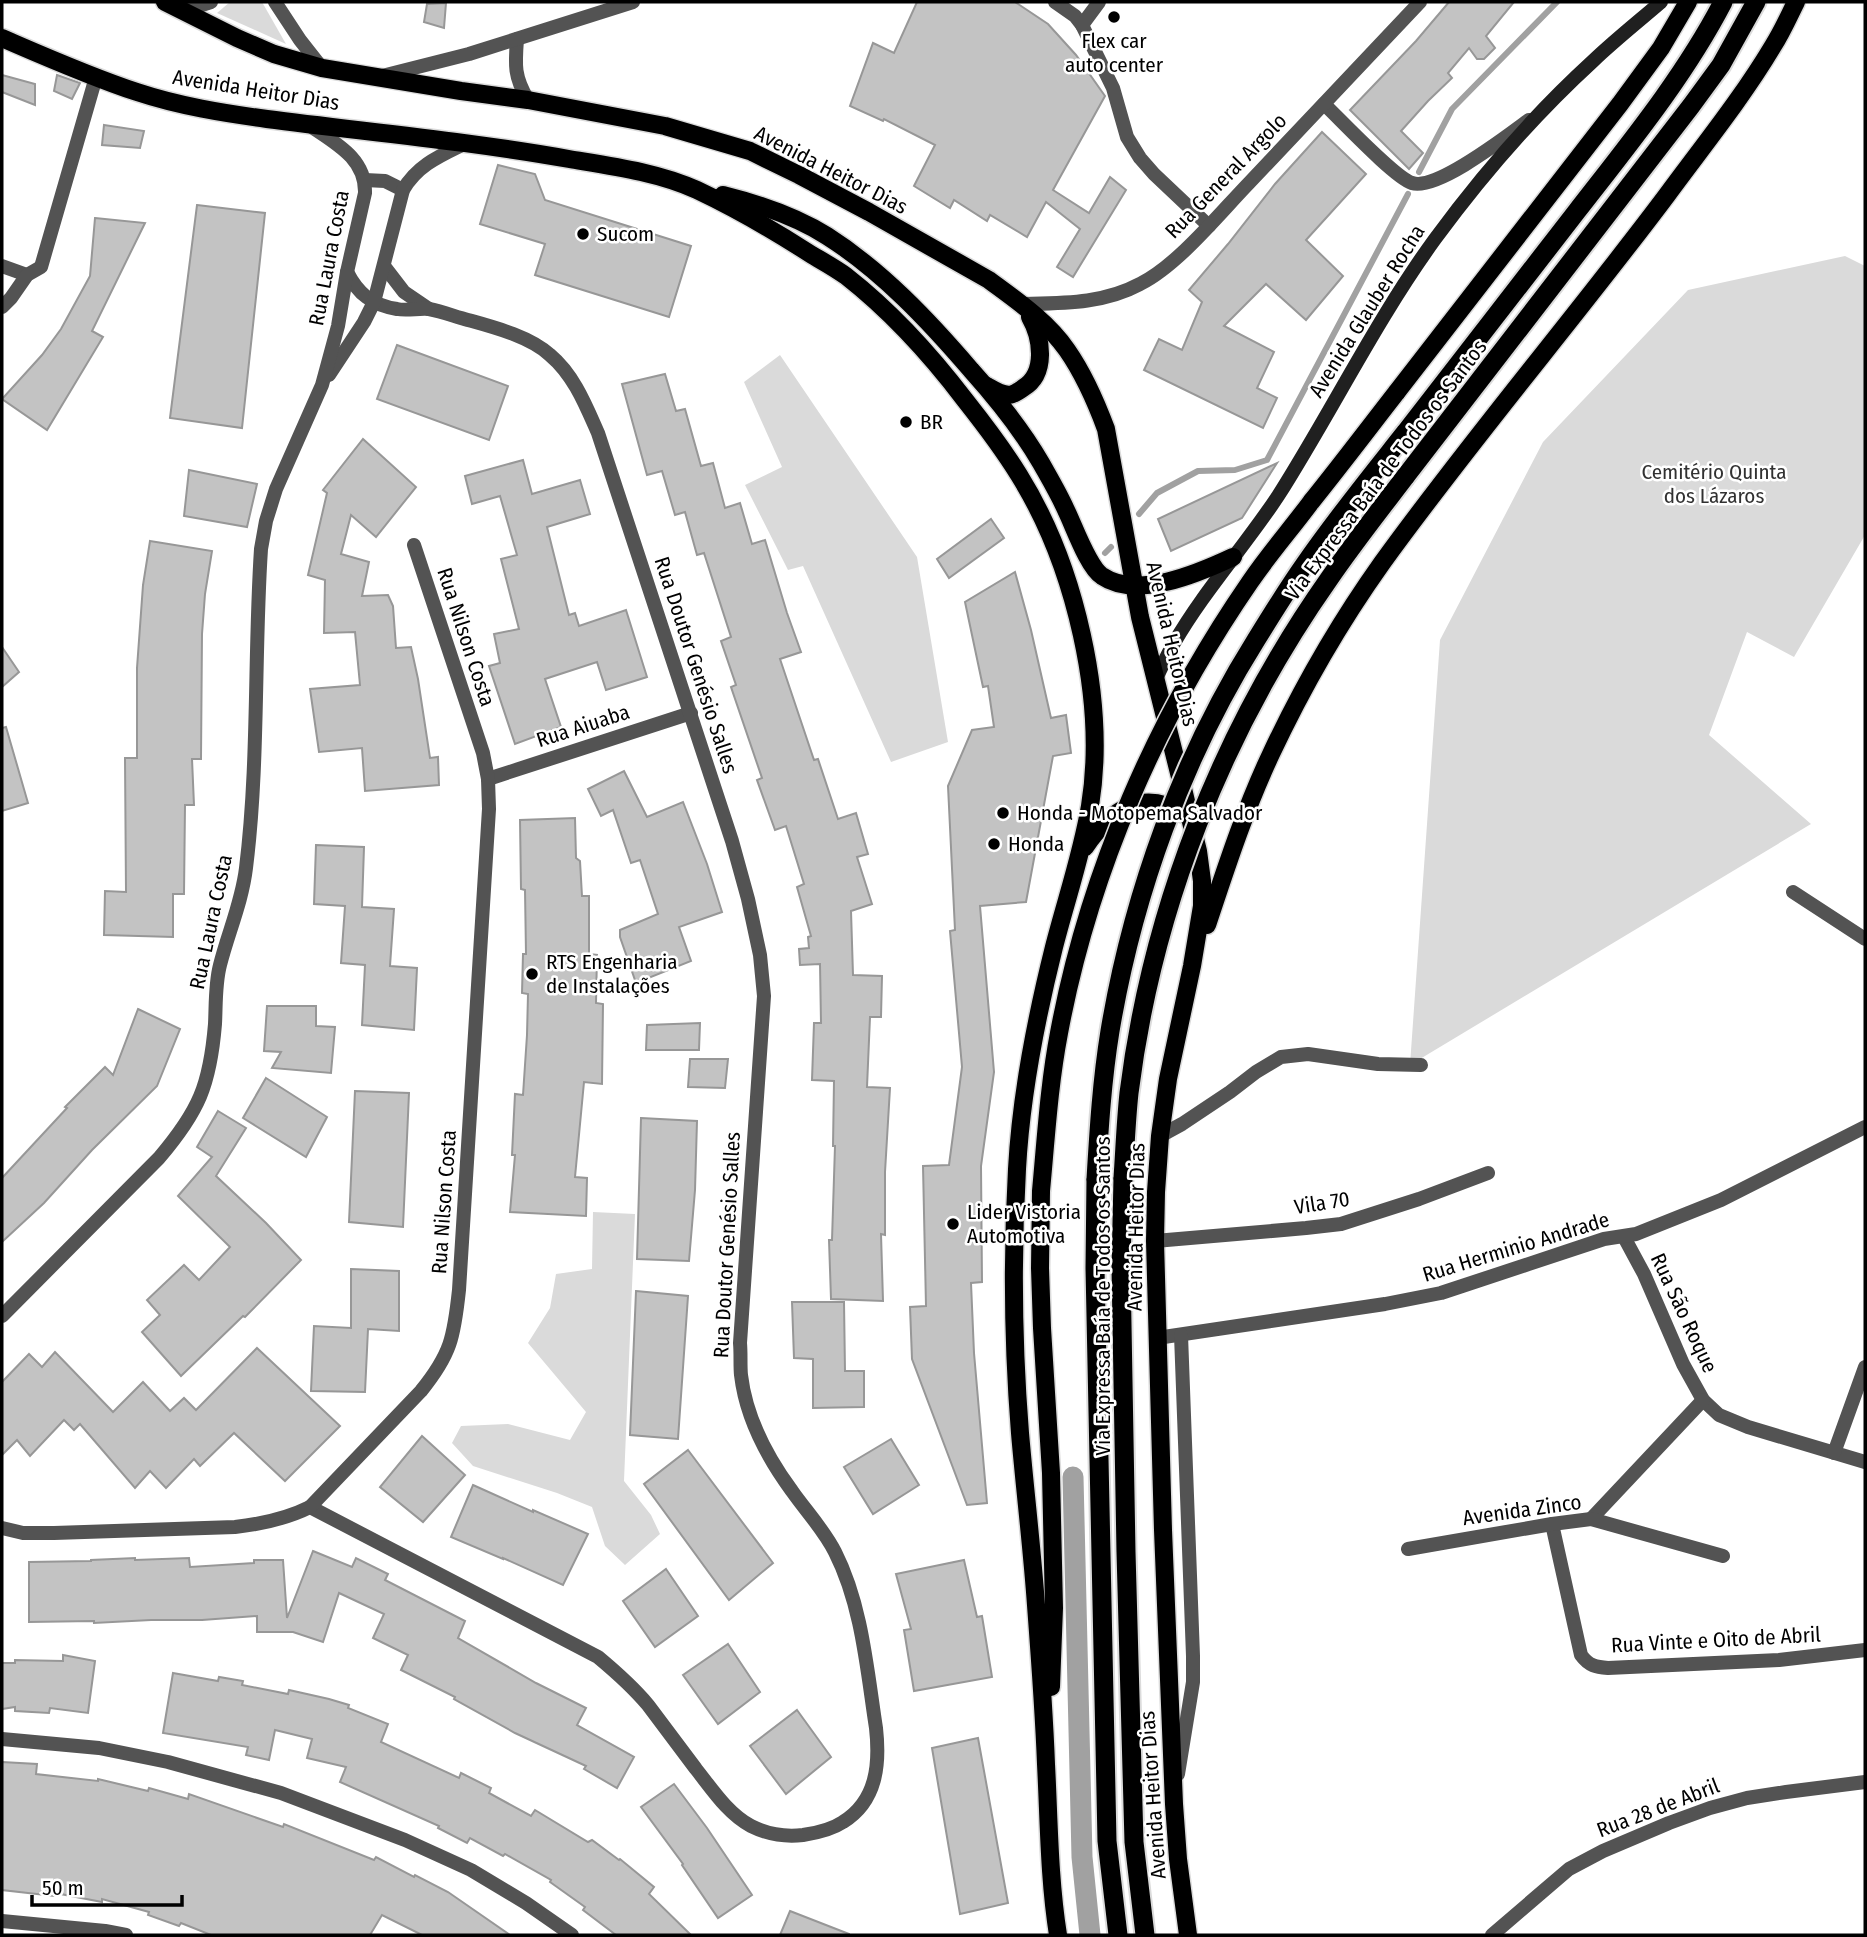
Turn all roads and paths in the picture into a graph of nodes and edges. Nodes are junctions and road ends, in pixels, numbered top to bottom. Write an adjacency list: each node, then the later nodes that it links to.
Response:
1 (164, 2): 13 (main road, Avenida Heitor Dias)
2 (211, 2): 13 (street)
3 (275, 2): 17 (street)
4 (633, 2): 16 (street)
5 (1055, 2): 14 (street)
6 (1099, 2): 14 (street)
7 (1420, 2): 21 (street, Rua General Argolo)
8 (1661, 2): 22 (main road, Avenida Glauber Rocha)
9 (1688, 2): 54 (main road, Via Expressa Baía de Todos os Santos, bridge)
10 (1723, 2): 79 (highway, Via Expressa Baía de Todos os Santos, bridge)
11 (1756, 2): 80 (highway, Via Expressa Baía de Todos os Santos, bridge)
12 (1796, 2): 49 (main road)
13 (183, 11): 17 (main road, Avenida Heitor Dias)
14 (1082, 24): 28 (street)
15 (2, 38): 18 (main road, Avenida Heitor Dias)
16 (517, 39): 19 (street); 20 (street)
17 (322, 68): 19 (main road, Avenida Heitor Dias)
18 (96, 77): 23 (main road, Avenida Heitor Dias); 32 (street)
19 (377, 77): 20 (main road, Avenida Heitor Dias)
20 (528, 100): 34 (main road, Avenida Heitor Dias)
21 (1324, 104): 22 (street); 28 (street, Rua General Argolo)
22 (1543, 111): 40 (main road, Avenida Glauber Rocha)
23 (305, 122): 24 (main road, Avenida Heitor Dias); 25 (street, Rua Laura Costa)
24 (468, 142): 26 (main road, Avenida Heitor Dias); 27 (street, Rua Laura Costa)
25 (365, 180): 27 (street); 31 (street, Rua Laura Costa)
26 (690, 187): 37 (main road); 46 (main road, Avenida Heitor Dias)
27 (403, 190): 30 (street, Rua Laura Costa)
28 (1209, 226): 34 (street, Rua General Argolo)
29 (2, 266): 32 (street)
30 (384, 266): 33 (street, Rua Laura Costa); 36 (street, Rua Doutor Genésio Salles)
31 (347, 272): 33 (street); 38 (street, Rua Laura Costa)
32 (27, 275): 35 (street)
33 (374, 302): 36 (street, Rua Doutor Genésio Salles); 38 (street, Rua Laura Costa)
34 (1021, 304): 37 (main road); 41 (main road, Avenida Heitor Dias)
35 (2, 307)
36 (430, 310): 43 (street, Rua Doutor Genésio Salles)
37 (984, 384): 41 (main road)
38 (322, 385): 57 (street, Rua Laura Costa)
39 (414, 545): 44 (street, Rua Nilson Costa)
40 (1233, 557): 41 (main road); 42 (main road, Avenida Glauber Rocha)
41 (1134, 586): 42 (main road, Avenida Heitor Dias)
42 (1155, 681): 45 (main road, Avenida Heitor Dias)
43 (691, 713): 44 (street, Rua Aiuaba); 64 (street, Rua Doutor Genésio Salles)
44 (488, 779): 64 (street, Rua Nilson Costa)
45 (1190, 818): 46 (main road); 49 (main road, Avenida Heitor Dias)
46 (1080, 853): 72 (main road, Avenida Heitor Dias)
47 (1793, 892): 48 (street)
48 (1865, 939)
49 (1192, 966): 52 (main road, Avenida Heitor Dias)
50 (1421, 1065): 52 (street)
51 (1865, 1127): 55 (street, Rua Herminio Andrade)
52 (1160, 1136): 56 (main road, Avenida Heitor Dias)
53 (1488, 1172): 56 (street, Vila 70)
54 (1041, 1191): 72 (main road, Avenida Heitor Dias)
55 (1624, 1237): 58 (street, Rua Herminio Andrade); 61 (street, Rua São Roque)
56 (1155, 1241): 59 (main road, Avenida Heitor Dias)
57 (2, 1316)
58 (1181, 1335): 59 (street, Rua Herminio Andrade); 74 (street)
59 (1157, 1338): 74 (main road, Avenida Heitor Dias)
60 (1865, 1367): 62 (street)
61 (1703, 1401): 62 (street, Rua São Roque); 65 (street)
62 (1834, 1453): 63 (street, Rua São Roque)
63 (1865, 1462)
64 (310, 1507): 67 (street, Rua Nilson Costa)
65 (1591, 1520): 66 (street, Avenida Zinco); 69 (street, Avenida Zinco)
66 (1552, 1524): 68 (street, Avenida Zinco); 70 (street, Rua Vinte e Oito de Abril)
67 (2, 1528)
68 (1408, 1549)
69 (1723, 1556)
70 (1865, 1650)
71 (2, 1739): 77 (street)
72 (1046, 1757): 78 (main road, Avenida Heitor Dias)
73 (1865, 1782): 82 (street, Rua 28 de Abril)
74 (1174, 1804): 81 (main road, Avenida Heitor Dias)
75 (2, 1921): 76 (street)
76 (127, 1935)
77 (572, 1935)
78 (1058, 1935)
79 (1118, 1935)
80 (1145, 1935)
81 (1188, 1935)
82 (1492, 1935)

